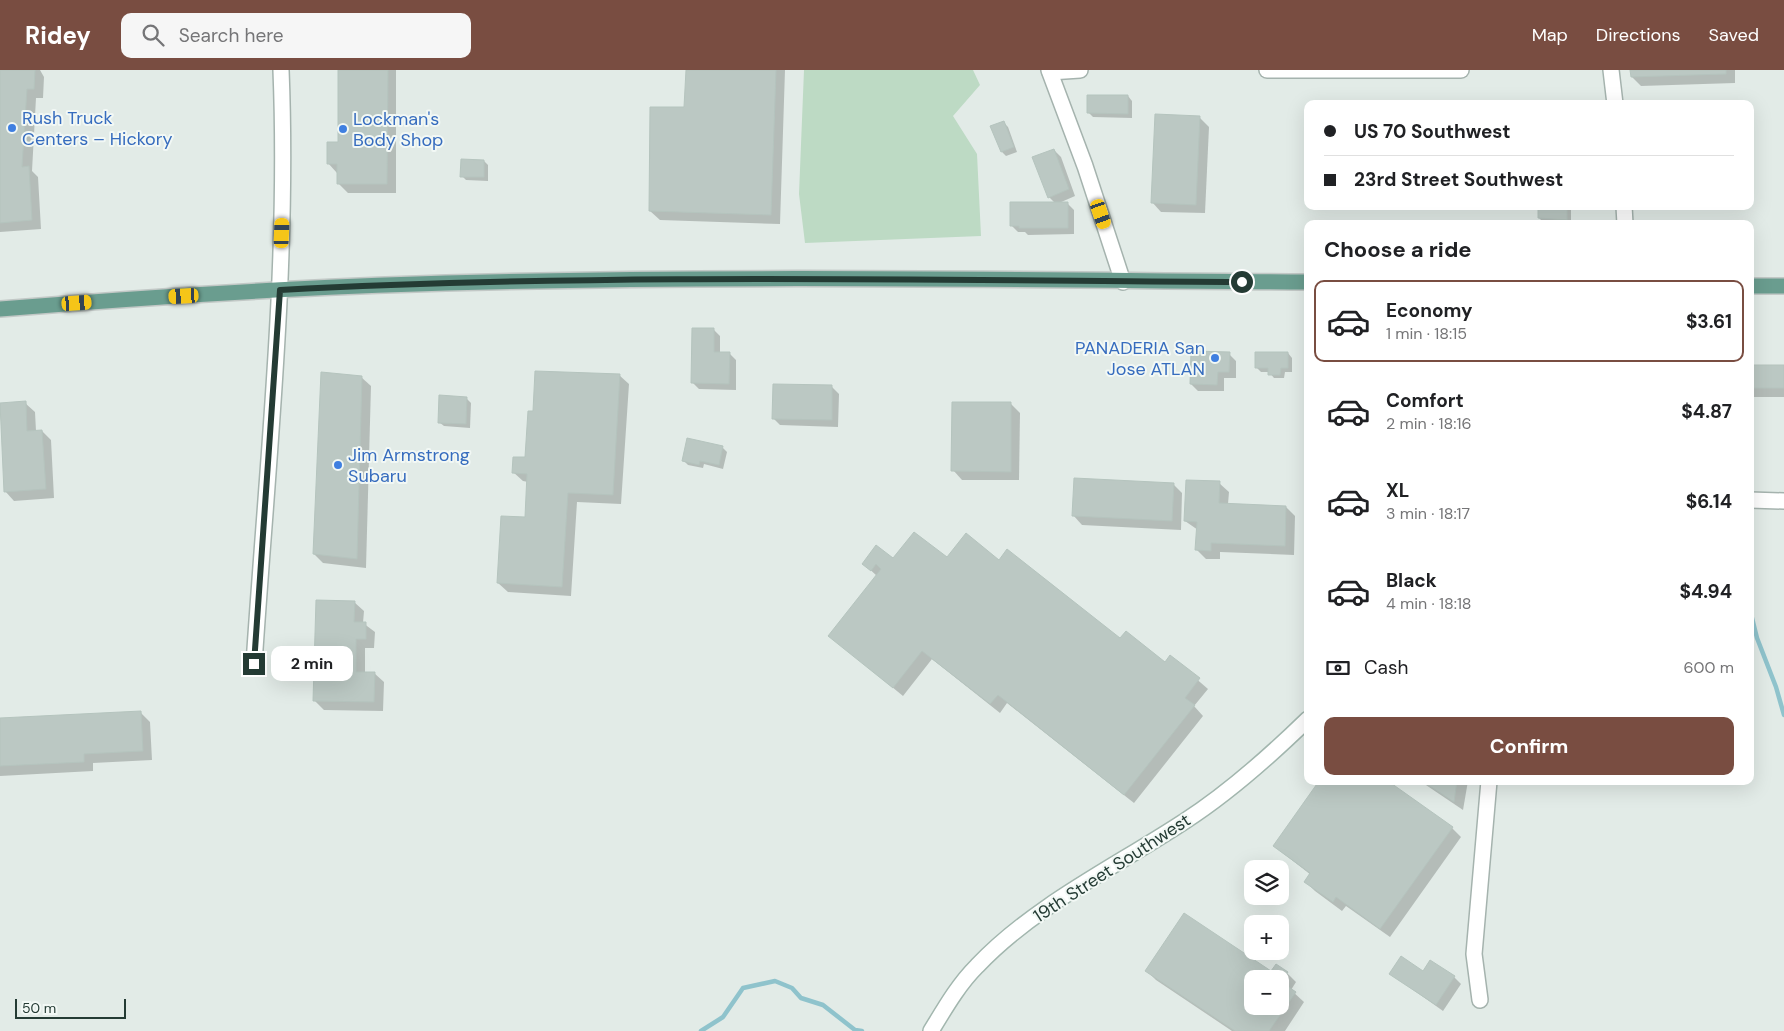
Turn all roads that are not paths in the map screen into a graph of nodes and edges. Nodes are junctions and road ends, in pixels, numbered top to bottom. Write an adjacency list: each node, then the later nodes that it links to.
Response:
1 (281, 70): 13 (street)
2 (1080, 70): 7 (street)
3 (1267, 70): 4 (street)
4 (1332, 70): 5 (street)
5 (1461, 70)
6 (1611, 70): 8 (street)
7 (1050, 71): 9 (street)
8 (1614, 100)
9 (1123, 282): 10 (main road); 13 (main road)
10 (1304, 282)
11 (1754, 286): 12 (main road)
12 (1784, 286)
13 (280, 290): 14 (main road); 17 (street)
14 (0, 309)
15 (1754, 500): 16 (street)
16 (1784, 501)
17 (254, 664)
18 (1304, 723): 21 (street, 19th Street Southwest)
19 (1489, 785): 20 (street)
20 (1480, 1000)
21 (931, 1031)

